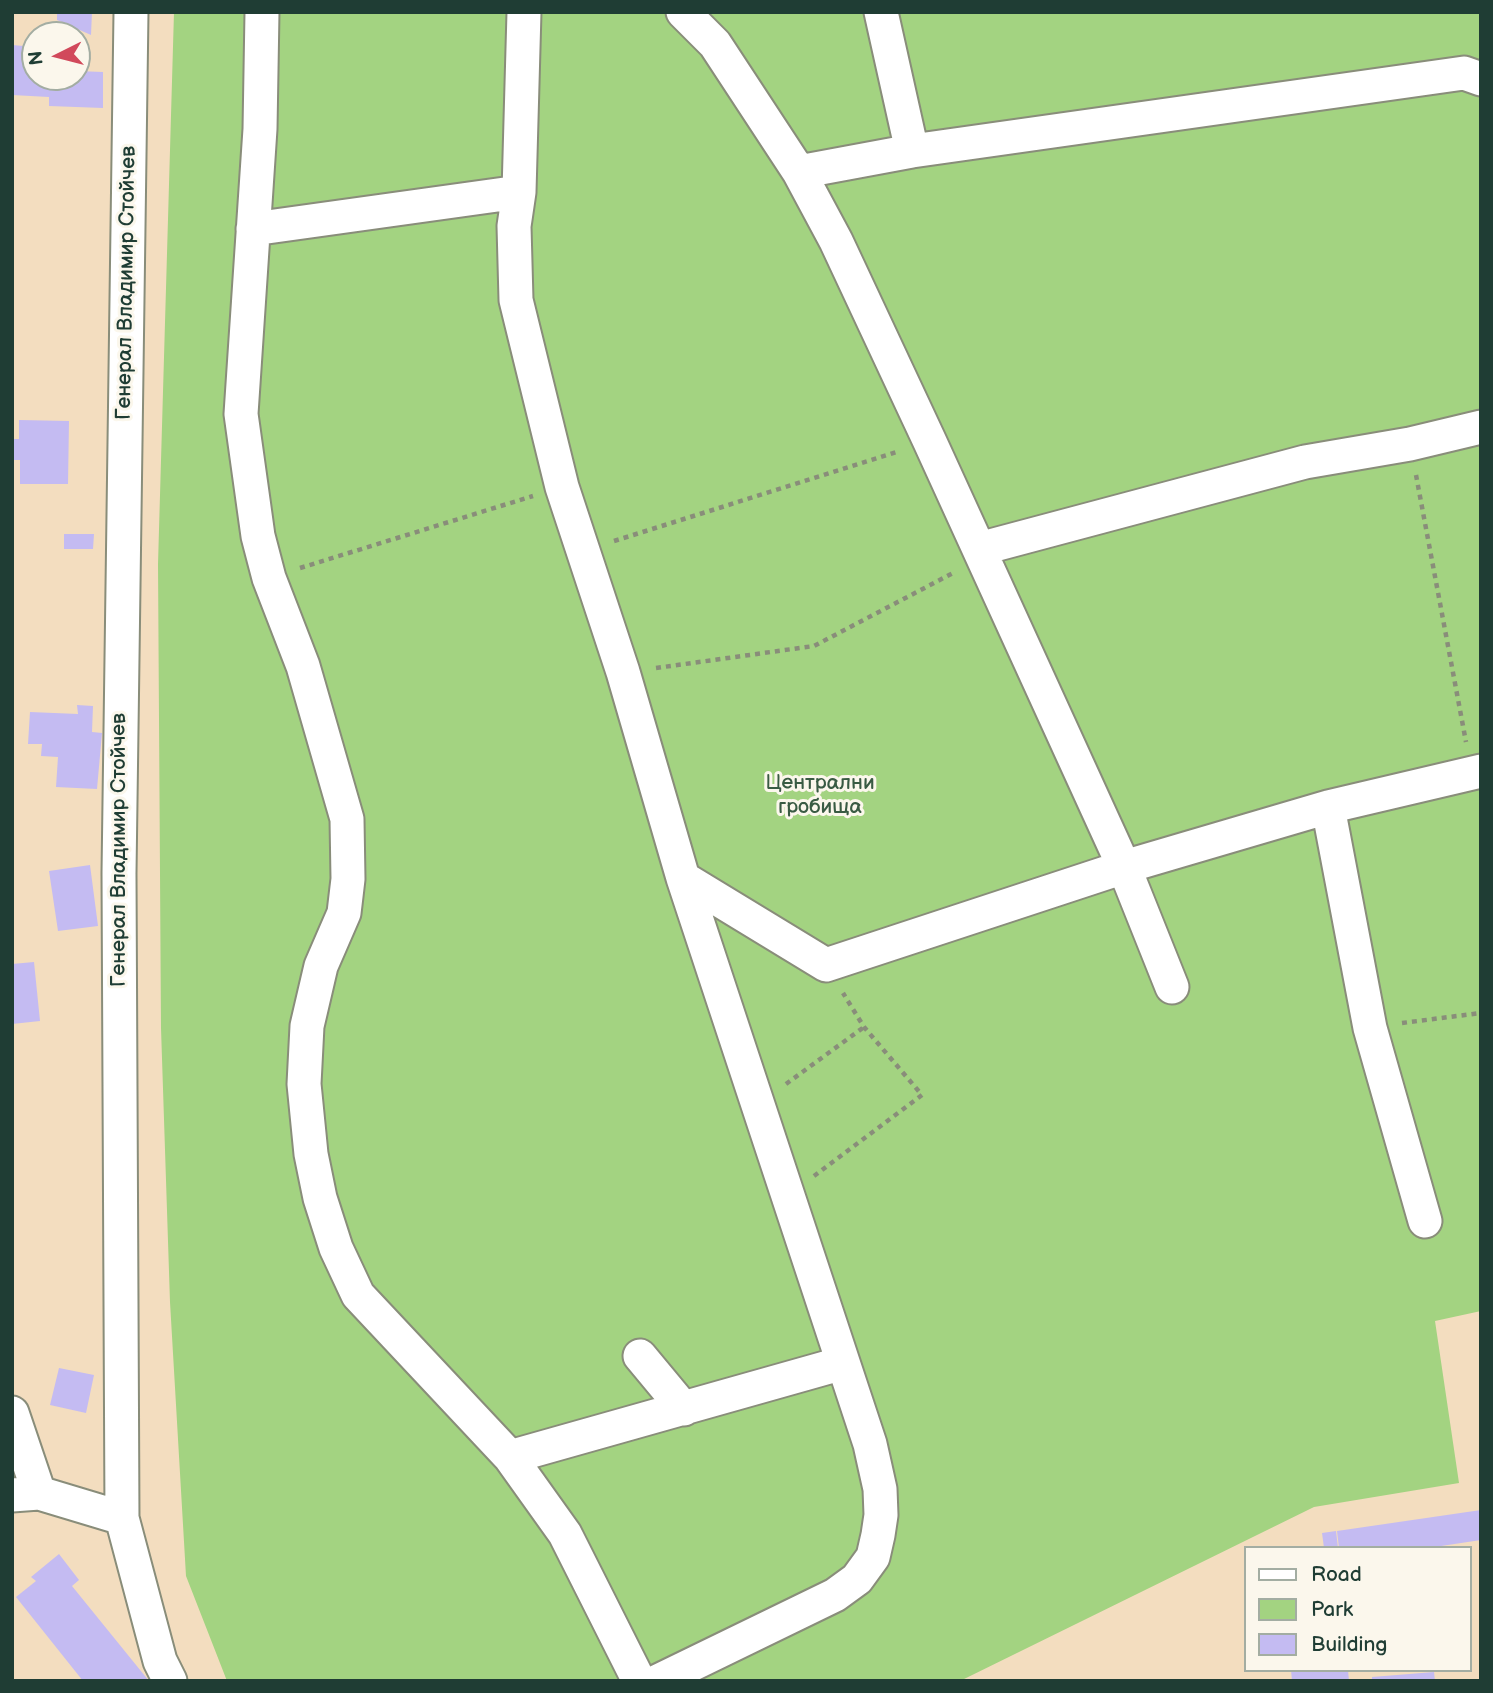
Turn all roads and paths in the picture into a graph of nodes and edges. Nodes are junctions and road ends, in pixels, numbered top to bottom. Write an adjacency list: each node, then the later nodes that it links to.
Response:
1 (131, 12): 37 (street, Генерал Владимир Стойчев)
2 (262, 12): 10 (street)
3 (524, 12): 9 (street)
4 (683, 12): 8 (street)
5 (881, 12): 7 (street)
6 (1481, 79): 7 (street)
7 (912, 151): 8 (street)
8 (799, 172): 12 (street)
9 (519, 192): 10 (street); 14 (street)
10 (253, 229): 17 (street)
11 (1481, 428): 13 (street)
12 (930, 442): 15 (path); 16 (street)
13 (1410, 444): 16 (street); 19 (path)
14 (562, 487): 15 (street); 17 (path)
15 (583, 550): 18 (street)
16 (981, 554): 18 (path); 21 (street)
17 (269, 578): 35 (street)
18 (624, 672): 22 (street)
19 (1476, 773): 20 (street)
20 (1328, 807): 21 (street); 27 (street)
21 (1124, 867): 23 (street); 24 (street)
22 (683, 878): 23 (street); 28 (street)
23 (827, 965): 26 (path)
24 (1172, 987)
25 (1481, 1013): 27 (path)
26 (864, 1027): 28 (path); 29 (path)
27 (1370, 1028): 30 (street)
28 (759, 1103): 29 (street)
29 (788, 1195): 32 (street)
30 (1425, 1222)
31 (640, 1356): 33 (street)
32 (844, 1363): 33 (street); 40 (street)
33 (684, 1409): 35 (street)
34 (12, 1413): 36 (street)
35 (510, 1457): 39 (street)
36 (26, 1494): 37 (street)
37 (122, 1518): 38 (street, Генерал Владимир Стойчев)
38 (170, 1681)
39 (639, 1681)
40 (658, 1681)

